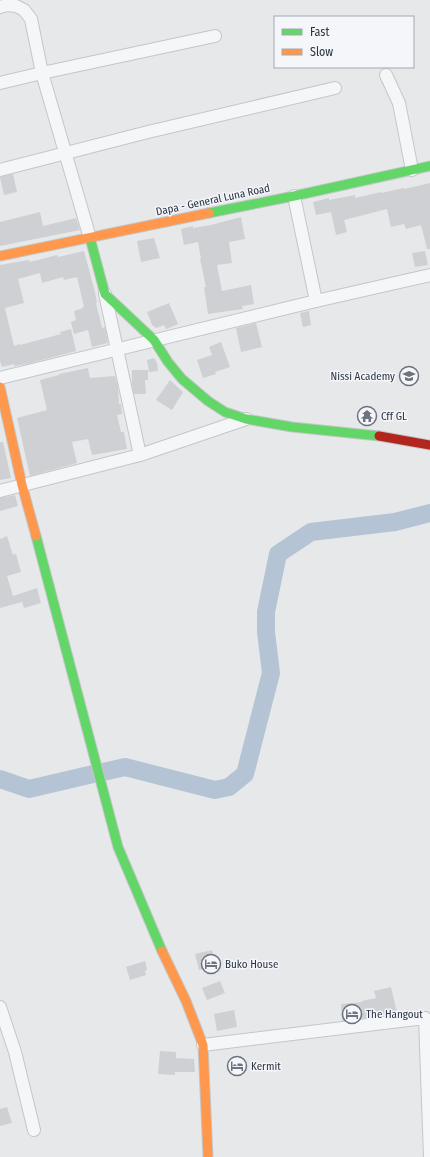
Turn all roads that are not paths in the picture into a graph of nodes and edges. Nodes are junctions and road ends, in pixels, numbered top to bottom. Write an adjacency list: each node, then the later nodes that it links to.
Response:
1 (0, 7): 3 (street)
2 (215, 36): 3 (street)
3 (42, 72): 5 (street); 7 (street)
4 (386, 75): 10 (street)
5 (0, 83)
6 (335, 88): 7 (street)
7 (66, 153): 9 (street); 12 (street)
8 (430, 166): 10 (street, Dapa - General Luna Road)
9 (0, 170)
10 (412, 170): 11 (street, Dapa - General Luna Road)
11 (294, 196): 12 (street, Dapa - General Luna Road); 16 (street)
12 (90, 238): 13 (street, Dapa - General Luna Road); 15 (street)
13 (0, 256)
14 (430, 275): 16 (street)
15 (105, 294): 17 (street); 18 (street)
16 (316, 301): 17 (street)
17 (154, 340): 18 (street); 21 (street)
18 (117, 350): 19 (street); 23 (street)
19 (0, 378)
20 (0, 387): 24 (street)
21 (246, 419): 22 (street); 23 (street)
22 (430, 445)
23 (140, 456): 24 (street)
24 (22, 485): 25 (street); 28 (street)
25 (0, 491)
26 (0, 1007): 29 (street)
27 (427, 1018): 28 (street); 31 (street)
28 (203, 1045): 30 (street)
29 (34, 1130)
30 (208, 1157)
31 (430, 1157)

